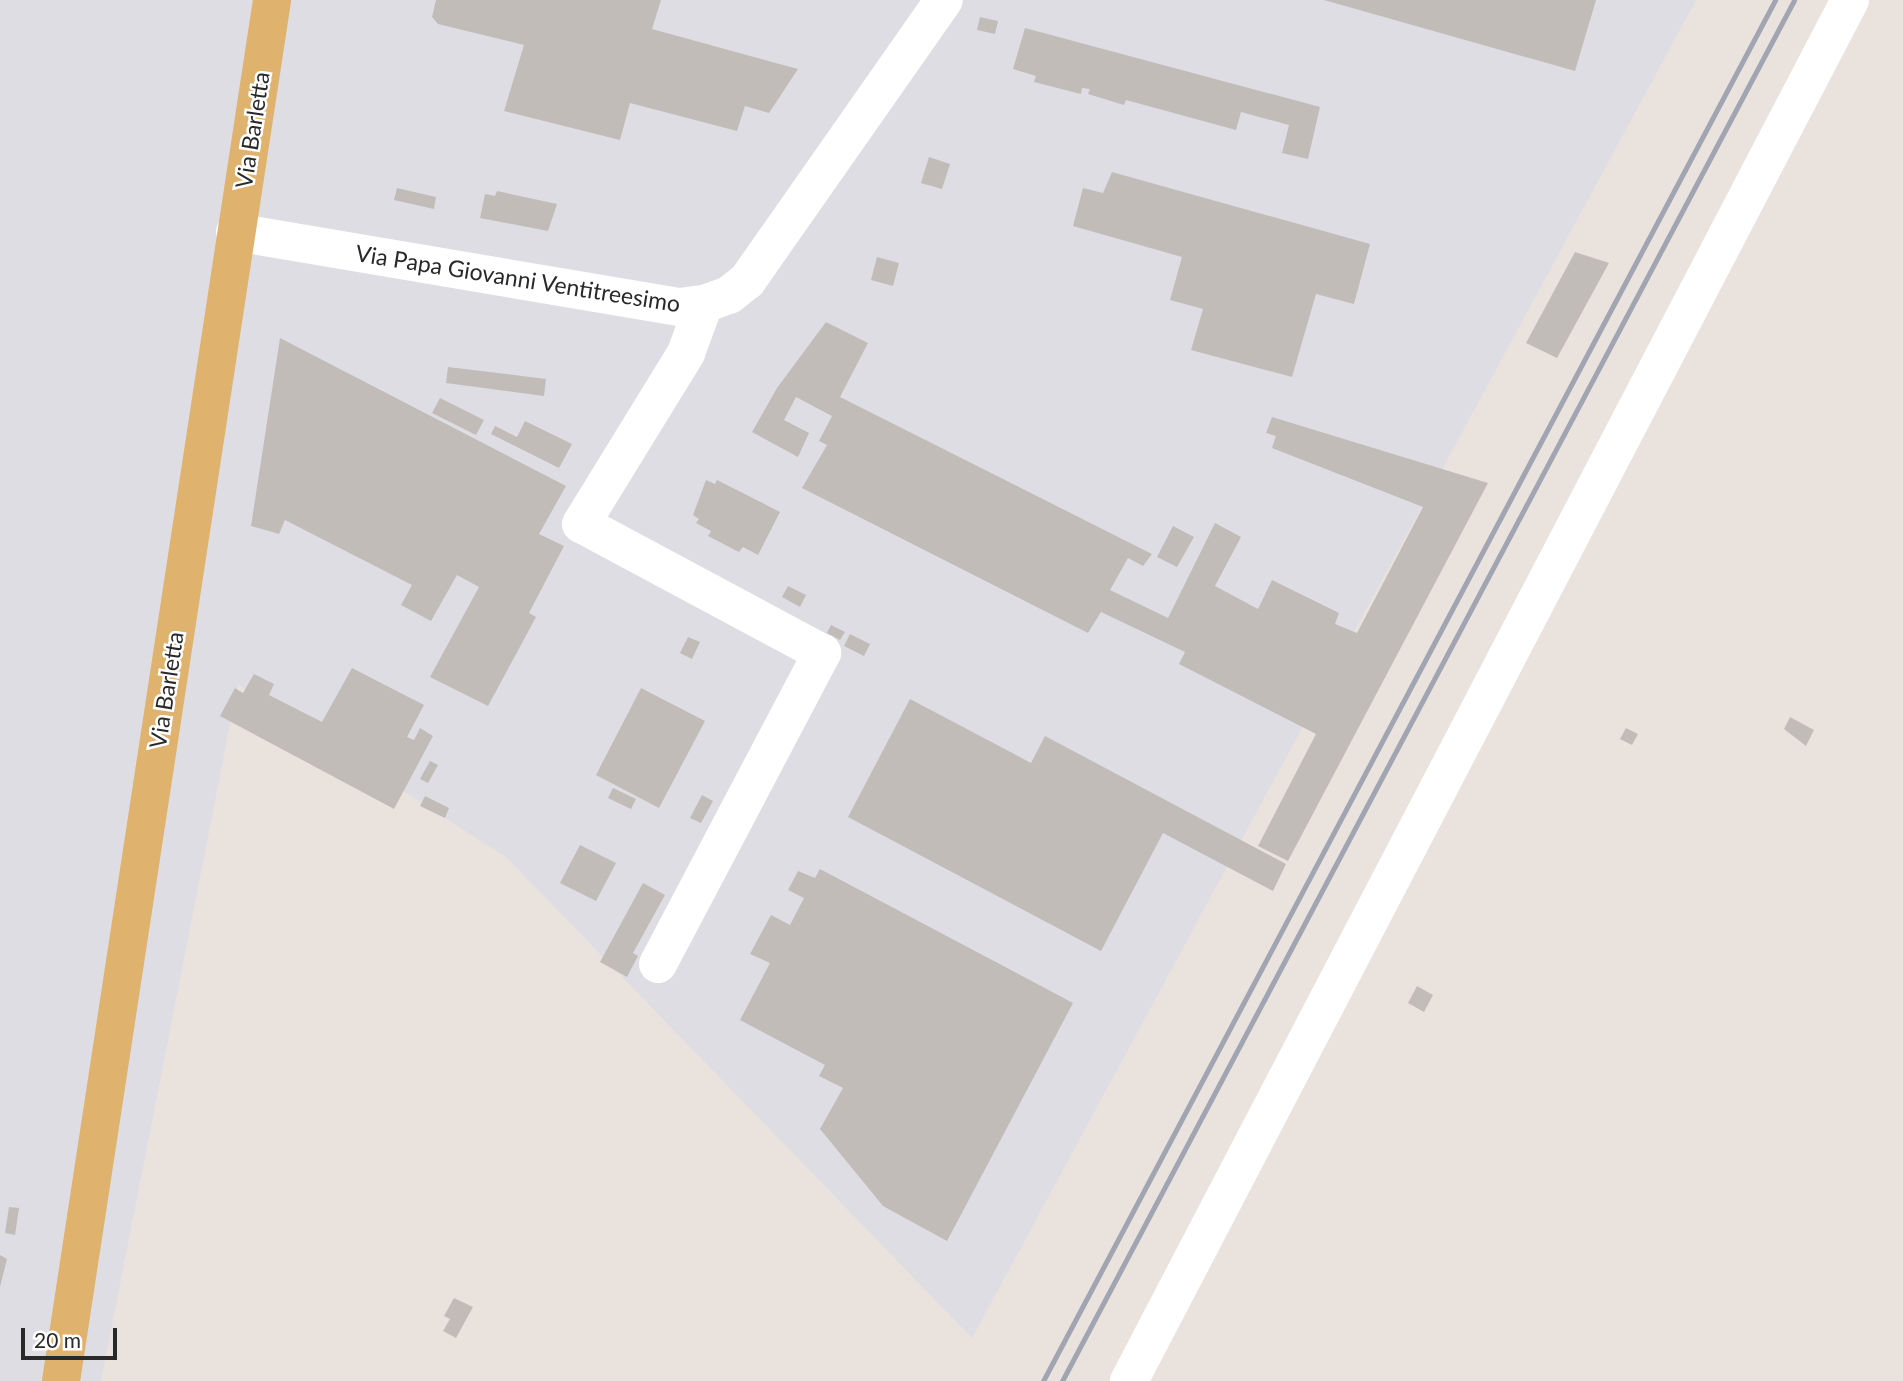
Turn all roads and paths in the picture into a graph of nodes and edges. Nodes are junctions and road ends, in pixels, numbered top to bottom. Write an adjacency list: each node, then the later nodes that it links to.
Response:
1 (272, 0): 4 (main road, Via Barletta)
2 (944, 0): 5 (street, Via Papa Giovanni Ventitreesimo)
3 (1850, 0): 8 (street)
4 (235, 232): 5 (street, Via Papa Giovanni Ventitreesimo); 7 (main road, Via Barletta)
5 (704, 304): 6 (street)
6 (659, 964)
7 (61, 1381)
8 (1129, 1381)

